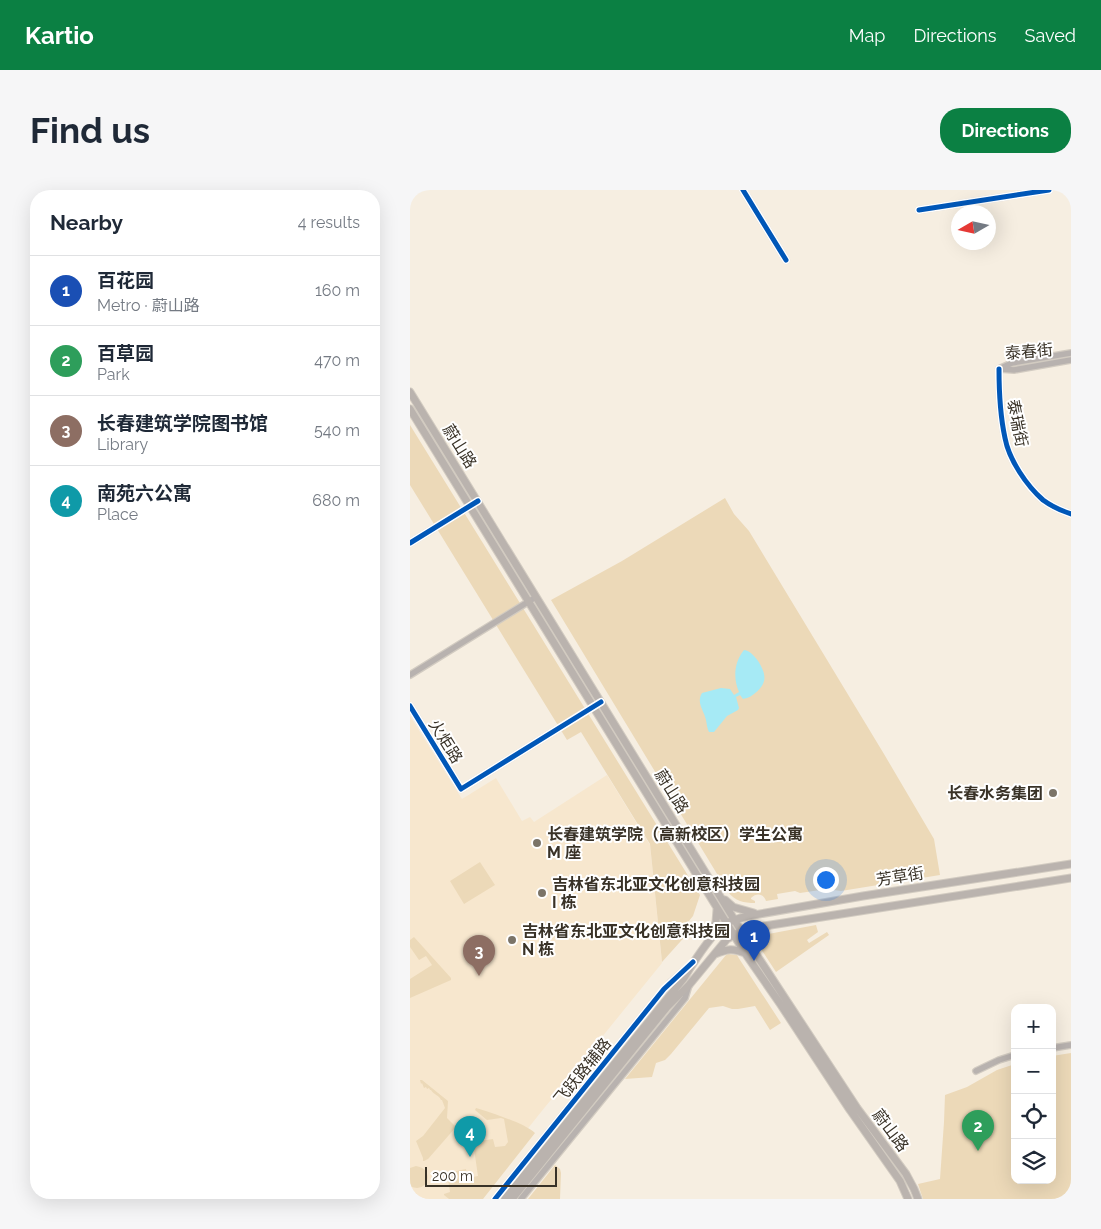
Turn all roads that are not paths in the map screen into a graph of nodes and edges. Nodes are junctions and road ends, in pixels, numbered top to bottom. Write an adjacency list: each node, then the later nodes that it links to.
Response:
1 (743, 190): 4 (street)
2 (1049, 190): 3 (street)
3 (919, 210)
4 (786, 260)
5 (1071, 353): 7 (street, 泰春街)
6 (1071, 360): 7 (street, 泰春街)
7 (999, 369): 13 (street, 泰瑞街)
8 (410, 392): 9 (main road, 蔚山路)
9 (419, 407): 10 (street); 11 (main road, 蔚山路)
10 (410, 411): 12 (main road, 蔚山路)
11 (478, 501): 12 (street); 15 (main road, 蔚山路)
12 (469, 506): 14 (street); 16 (main road, 蔚山路)
13 (1071, 514)
14 (410, 543)
15 (536, 597): 16 (street); 18 (main road, 蔚山路)
16 (528, 602): 17 (street); 20 (main road, 蔚山路)
17 (410, 675)
18 (601, 702): 20 (street); 23 (main road, 蔚山路)
19 (410, 706): 20 (street, 火炬路)
20 (593, 707): 25 (main road, 蔚山路)
21 (1071, 864): 24 (main road, 芳草街)
22 (1071, 878): 26 (main road, 芳草街)
23 (722, 897): 27 (main road); 28 (main road, 蔚山路)
24 (842, 900): 26 (main road); 27 (main road, 芳草街)
25 (717, 908): 29 (main road, 蔚山路); 33 (main road)
26 (844, 913): 30 (main road, 芳草街)
27 (756, 914): 28 (main road, 芳草街)
28 (735, 920): 29 (main road, 芳草街); 31 (main road, 蔚山路)
29 (726, 924): 32 (main road, 蔚山路); 33 (main road)
30 (770, 925): 31 (main road, 芳草街); 34 (main road)
31 (741, 931): 32 (main road, 芳草街); 34 (main road, 蔚山路)
32 (733, 934): 35 (main road, 蔚山路); 36 (main road)
33 (709, 942): 37 (main road)
34 (753, 950): 52 (main road, 蔚山路)
35 (745, 953): 36 (main road); 51 (main road, 蔚山路)
36 (715, 954): 38 (main road)
37 (693, 962): 41 (street, 飞跃路辅路); 43 (main road)
38 (689, 985): 49 (main road); 50 (street, 飞跃路辅路)
39 (1071, 1045): 40 (street)
40 (1056, 1047)
41 (613, 1053): 43 (street); 46 (street, 飞跃路辅路)
42 (1011, 1056): 44 (street)
43 (611, 1068): 45 (main road)
44 (976, 1071)
45 (591, 1093): 46 (street); 48 (main road)
46 (574, 1101): 47 (street, 飞跃路辅路)
47 (495, 1199)
48 (505, 1199)
49 (512, 1199)
50 (521, 1199)
51 (908, 1199)
52 (918, 1199)

